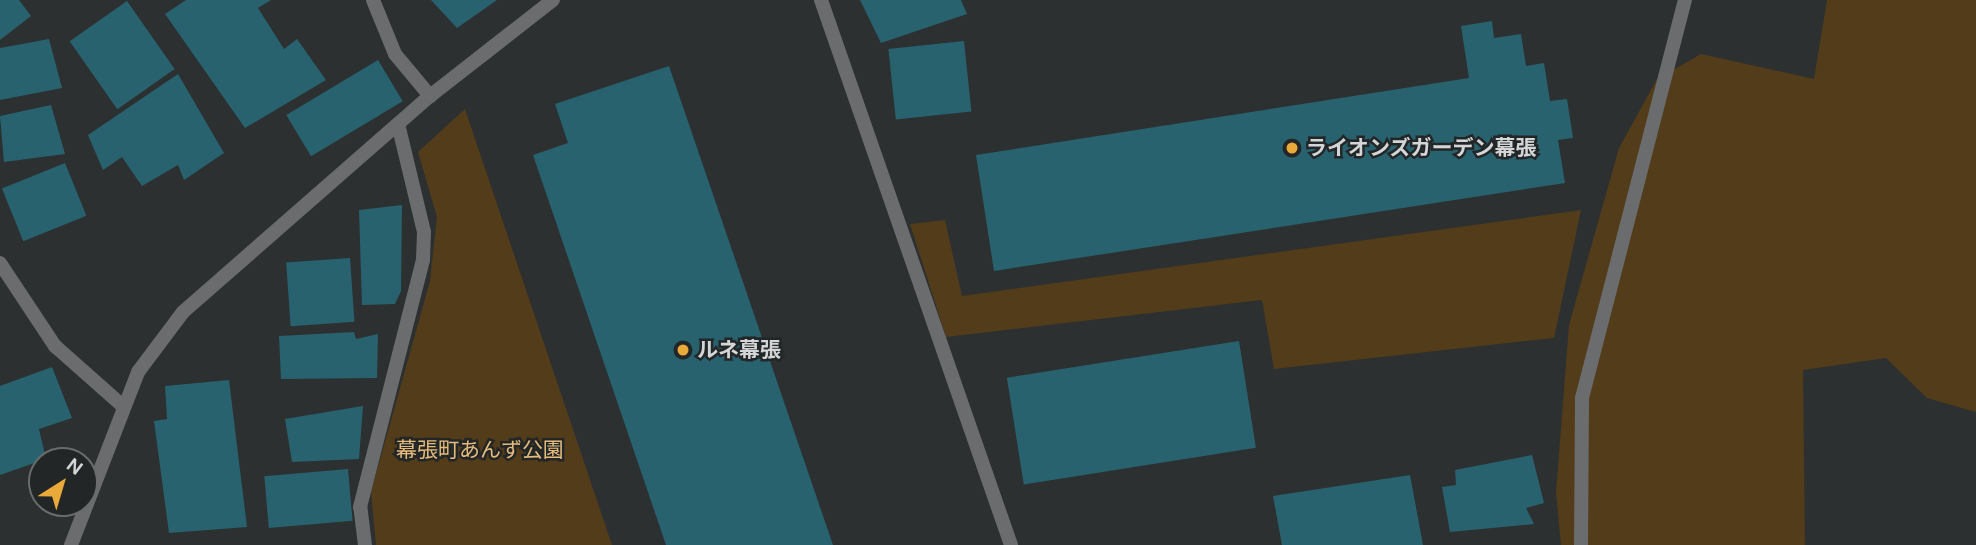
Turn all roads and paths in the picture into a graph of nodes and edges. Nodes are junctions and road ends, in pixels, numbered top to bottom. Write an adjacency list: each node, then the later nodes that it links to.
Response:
1 (373, 0): 5 (street)
2 (553, 0): 5 (street)
3 (821, 0): 11 (street)
4 (1685, 0): 12 (street)
5 (430, 96): 6 (street)
6 (398, 124): 8 (street); 10 (street)
7 (0, 263): 8 (street)
8 (124, 407): 9 (street)
9 (71, 545)
10 (365, 545)
11 (1011, 545)
12 (1581, 545)

